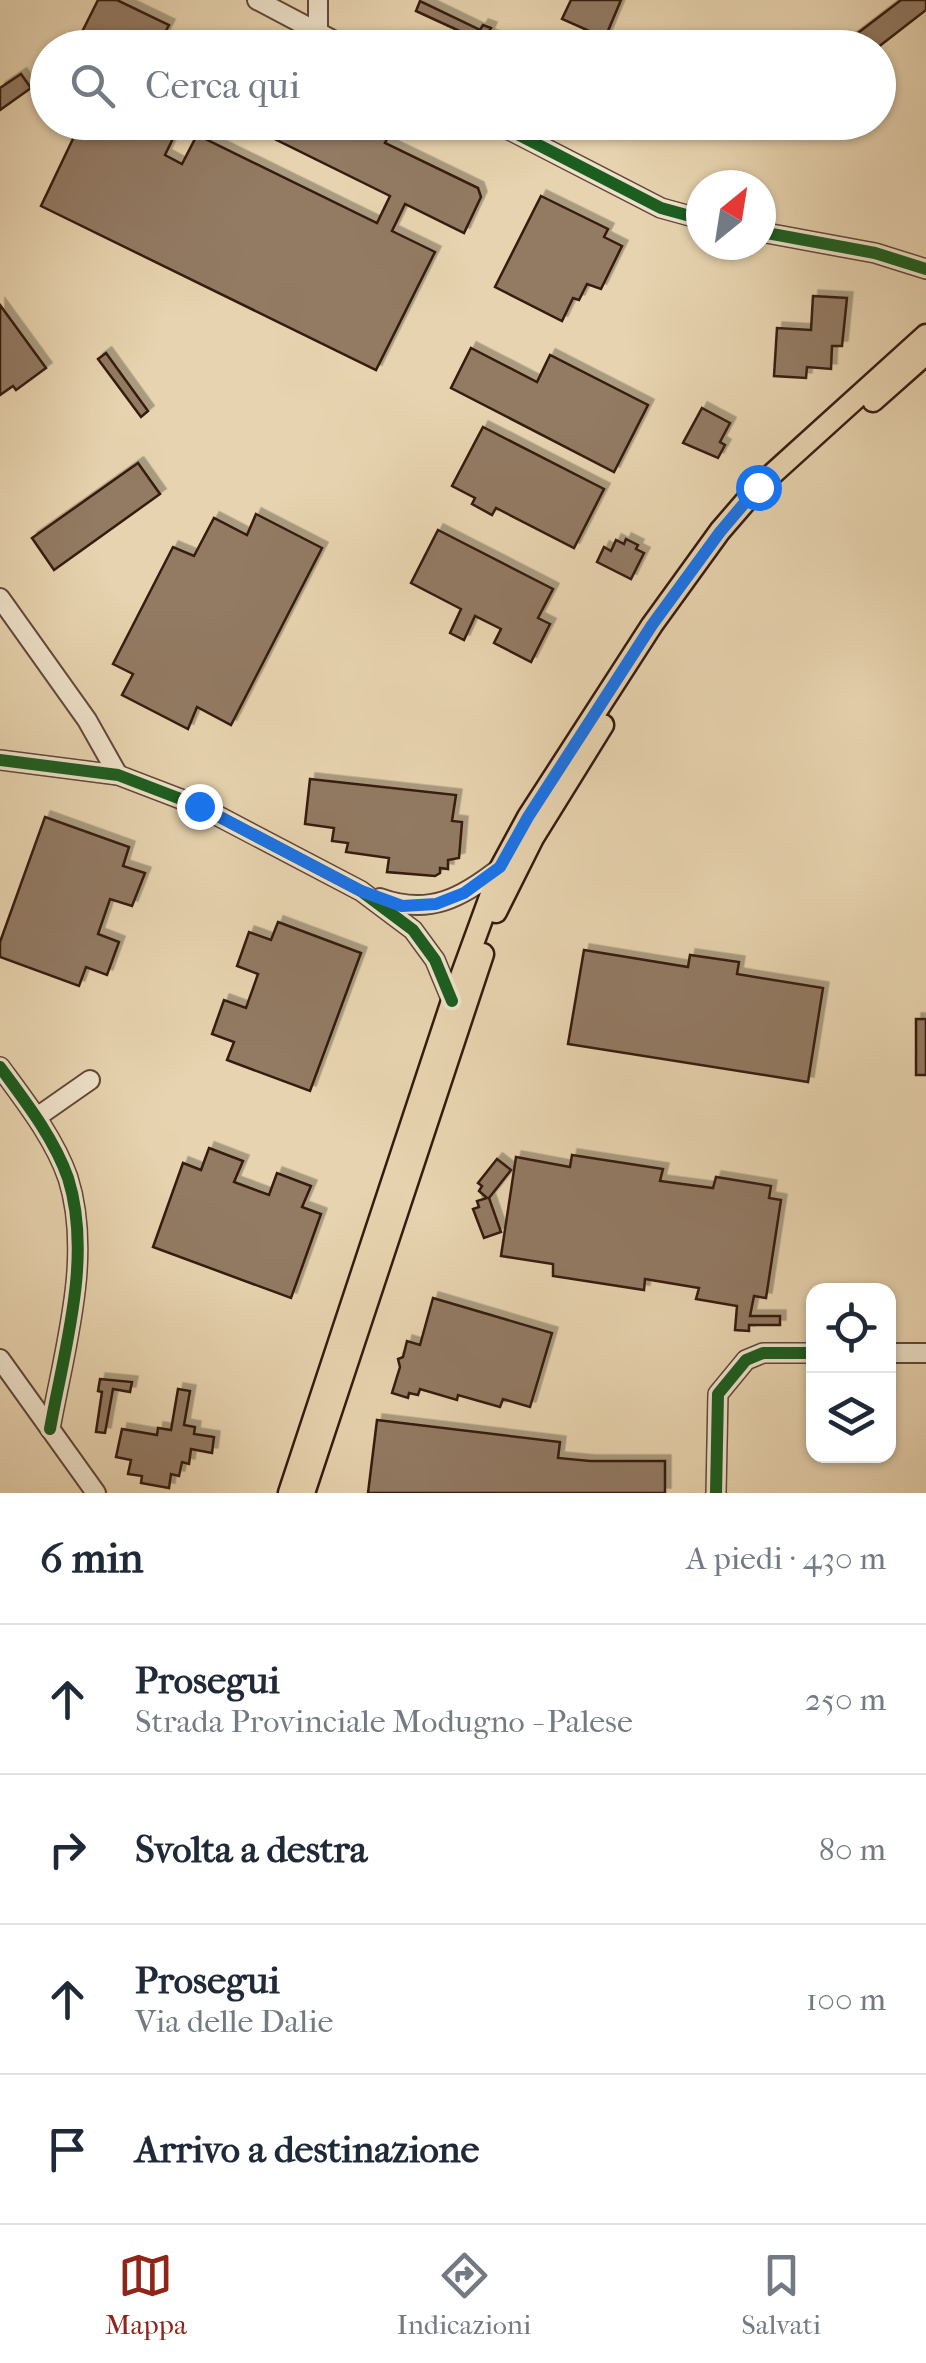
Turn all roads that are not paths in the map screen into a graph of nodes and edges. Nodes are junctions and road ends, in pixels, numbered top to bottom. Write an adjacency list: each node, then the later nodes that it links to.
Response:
1 (257, 0): 3 (street)
2 (318, 0): 4 (street)
3 (314, 30)
4 (318, 30)
5 (529, 140): 6 (street)
6 (686, 215)
7 (776, 235): 8 (street)
8 (876, 254): 9 (street); 10 (street)
9 (926, 257)
10 (926, 268)
11 (926, 334): 16 (main road)
12 (926, 354): 29 (main road)
13 (0, 598): 15 (street)
14 (0, 760): 15 (street)
15 (118, 775): 17 (street)
16 (500, 867): 17 (street); 18 (main road)
17 (361, 891): 18 (street)
18 (452, 1001): 28 (main road)
19 (0, 1067): 21 (street)
20 (90, 1080): 21 (street)
21 (37, 1118): 26 (street)
22 (806, 1353): 30 (street)
23 (896, 1353): 24 (street)
24 (926, 1353)
25 (0, 1359): 26 (street)
26 (50, 1428): 27 (street)
27 (96, 1493)
28 (289, 1493)
29 (304, 1493)
30 (716, 1493)

